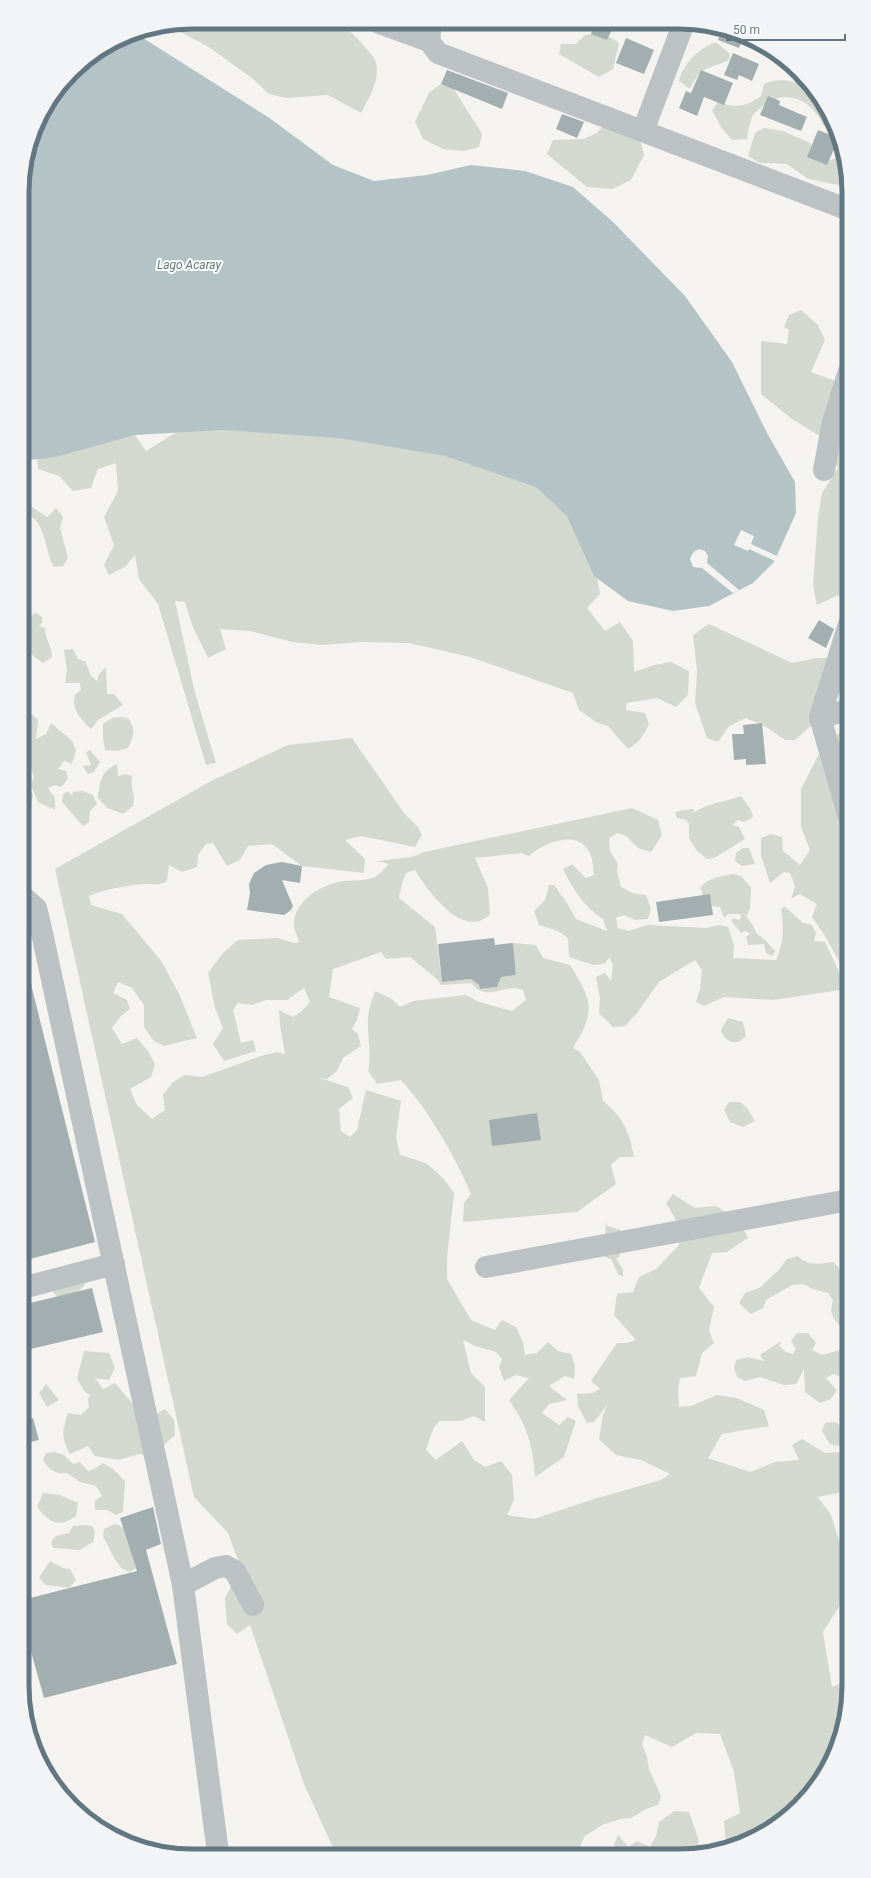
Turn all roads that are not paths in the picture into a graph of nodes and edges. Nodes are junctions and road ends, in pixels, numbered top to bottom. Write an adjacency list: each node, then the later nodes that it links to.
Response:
1 (413, 29): 3 (street)
2 (681, 29): 4 (street)
3 (430, 32): 4 (street)
4 (643, 131): 5 (street)
5 (842, 207)
6 (842, 393): 7 (street)
7 (824, 470)
8 (842, 646): 10 (street)
9 (842, 712): 10 (street)
10 (820, 717): 11 (street)
11 (842, 793)
12 (29, 902): 14 (street)
13 (842, 1201): 15 (street)
14 (114, 1264): 16 (street); 17 (street)
15 (486, 1267)
16 (29, 1286)
17 (183, 1585): 18 (street); 19 (street)
18 (253, 1605)
19 (217, 1849)

